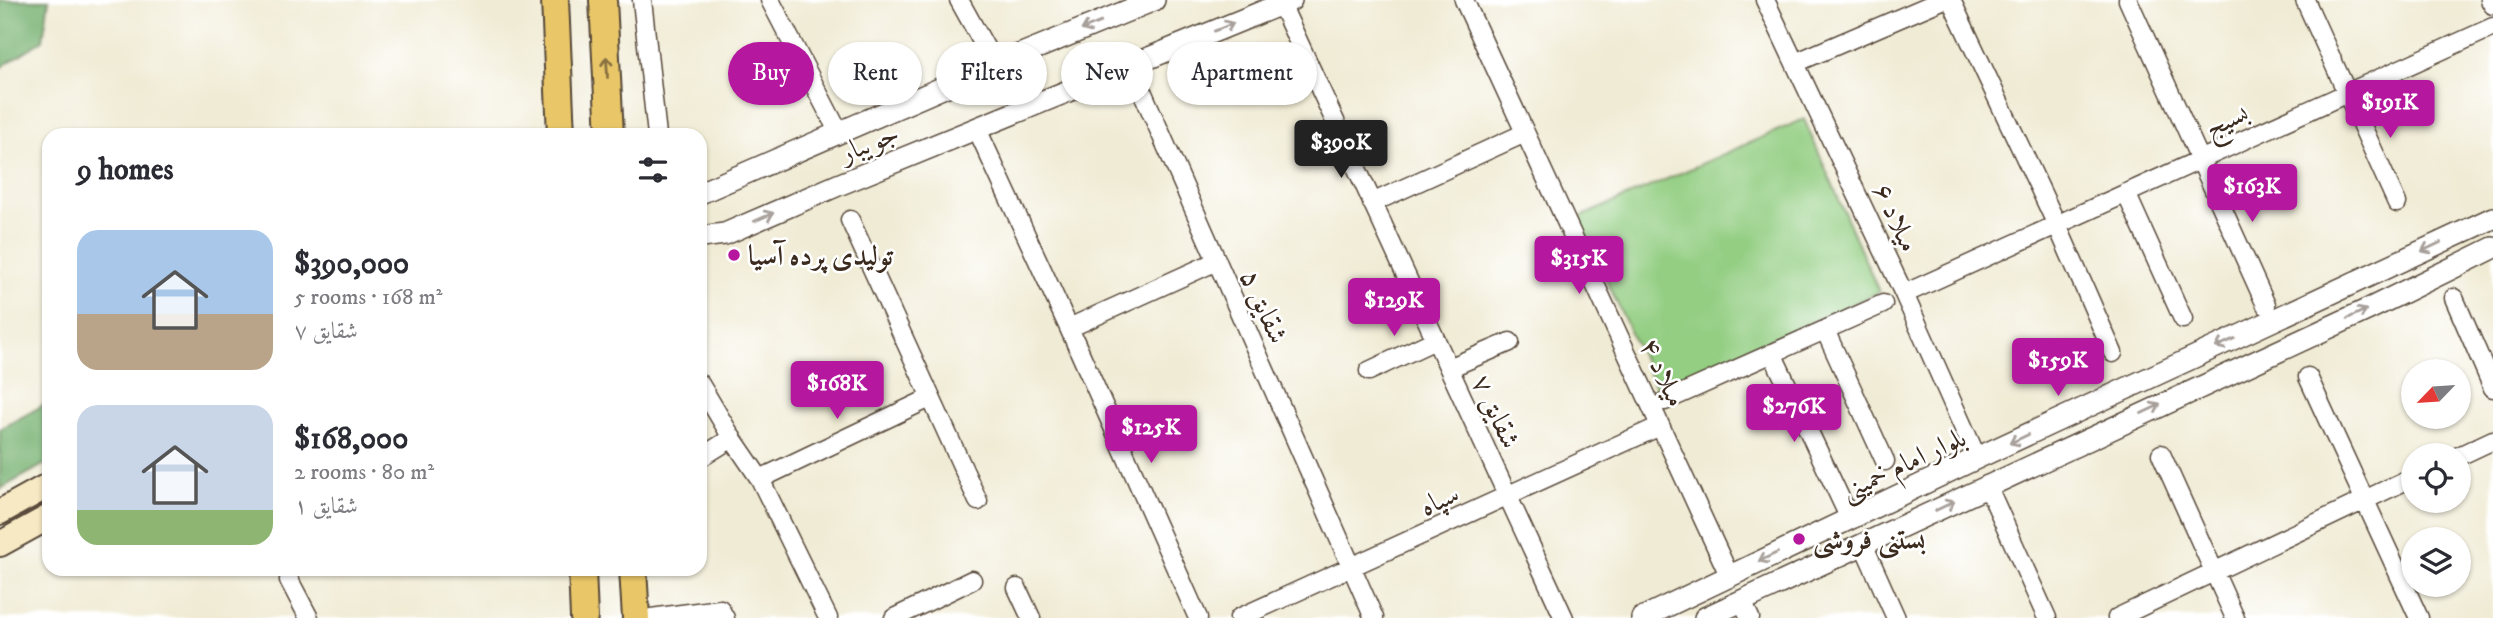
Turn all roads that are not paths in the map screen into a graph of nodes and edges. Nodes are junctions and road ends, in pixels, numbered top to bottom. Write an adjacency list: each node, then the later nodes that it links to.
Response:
1 (555, 0): 25 (main road)
2 (603, 0): 26 (main road, one-way to 2)
3 (642, 0): 27 (street)
4 (770, 0): 30 (street)
5 (959, 0): 17 (street)
6 (1152, 0): 18 (street, جویبار, one-way to 18)
7 (1464, 0): 29 (street, میلاد ۴)
8 (1765, 0): 20 (street, میلاد ۶)
9 (1941, 0): 20 (street)
10 (1951, 0): 38 (street)
11 (2128, 0): 31 (street)
12 (2305, 0): 22 (street)
13 (2490, 0): 15 (street)
14 (1286, 2): 19 (street, جویبار, one-way to 14); 34 (street, شقایق ۷)
15 (2493, 5)
16 (2493, 27): 22 (street, بسیج)
17 (982, 42)
18 (1047, 43)
19 (1153, 57)
20 (1794, 63): 44 (street, میلاد ۶)
21 (936, 91): 30 (street, جویبار)
22 (2347, 93): 31 (street, بسیج); 35 (street)
23 (1061, 95): 28 (street, جویبار)
24 (1149, 105): 43 (street, شقایق ۵)
25 (560, 128)
26 (610, 128)
27 (656, 128)
28 (977, 129): 39 (street, جویبار, one-way to 28); 49 (street)
29 (1525, 133): 34 (street); 62 (street, میلاد ۴)
30 (839, 134): 32 (street, جویبار)
31 (2202, 159): 33 (street, بسیج); 47 (street)
32 (707, 190)
33 (2126, 193): 38 (street, بسیج); 48 (street)
34 (1372, 203): 51 (street, شقایق ۷)
35 (2397, 203)
36 (2493, 218): 68 (street, بلوار امام خمینی, one-way to 68)
37 (850, 220): 60 (street)
38 (2057, 225): 44 (street, بسیج); 54 (street)
39 (724, 234): 40 (street, جویبار); 41 (street)
40 (707, 236)
41 (707, 245)
42 (2493, 248): 72 (street, بلوار امام خمینی, one-way to 42)
43 (1217, 261): 49 (street); 82 (street, شقایق ۵)
44 (1904, 294): 68 (street, میلاد ۶)
45 (2455, 298): 58 (street)
46 (1883, 304): 50 (street)
47 (2266, 305)
48 (2183, 319)
49 (1069, 328): 99 (street)
50 (1825, 330): 53 (street); 69 (street)
51 (1435, 340): 55 (street, شقایق ۷); 56 (street)
52 (1510, 342): 55 (street)
53 (1772, 353): 61 (street); 78 (street)
54 (2113, 354)
55 (1448, 368): 74 (street, شقایق ۷)
56 (1369, 371)
57 (2308, 377): 75 (street)
58 (2493, 388)
59 (707, 396): 63 (street)
60 (930, 398): 70 (street); 76 (street)
61 (1665, 401)
62 (1660, 426): 74 (street, سپاه); 84 (street, میلاد ۴)
63 (732, 438): 66 (street); 70 (street)
64 (2493, 440): 65 (street)
65 (2471, 450)
66 (707, 454)
67 (2161, 454): 83 (street)
68 (1977, 458): 72 (street); 78 (street, بلوار امام خمینی)
69 (1885, 461)
70 (760, 479): 96 (street)
71 (2401, 483): 75 (street)
72 (1987, 485): 81 (street, بلوار امام خمینی, one-way to 72); 106 (street)
73 (42, 489): 77 (main road)
74 (1507, 496): 82 (street, سپاه); 102 (street, شقایق ۷)
75 (2366, 500): 83 (street); 109 (street)
76 (978, 501)
77 (0, 512)
78 (1850, 519): 84 (street, بلوار امام خمینی, one-way to 84)
79 (42, 521): 80 (main road)
80 (0, 544)
81 (1863, 544): 90 (street, بلوار امام خمینی); 105 (street)
82 (1352, 568): 100 (street, سپاه); 101 (street, شقایق ۵)
83 (2213, 572): 107 (street); 108 (street)
84 (1729, 575): 90 (street); 103 (street, بلوار امام خمینی)
85 (582, 576): 92 (main road)
86 (633, 576): 93 (main road)
87 (289, 580): 91 (street)
88 (972, 580): 97 (street)
89 (1017, 588): 98 (street)
90 (1746, 610): 104 (street, بلوار امام خمینی)
91 (309, 618)
92 (584, 618)
93 (636, 618)
94 (651, 618): 95 (street)
95 (725, 618)
96 (828, 618)
97 (894, 618)
98 (1031, 618)
99 (1198, 618)
100 (1238, 618)
101 (1374, 618)
102 (1564, 618)
103 (1642, 618)
104 (1705, 618)
105 (1896, 618)
106 (2047, 618)
107 (2117, 618)
108 (2235, 618)
109 (2418, 618)

